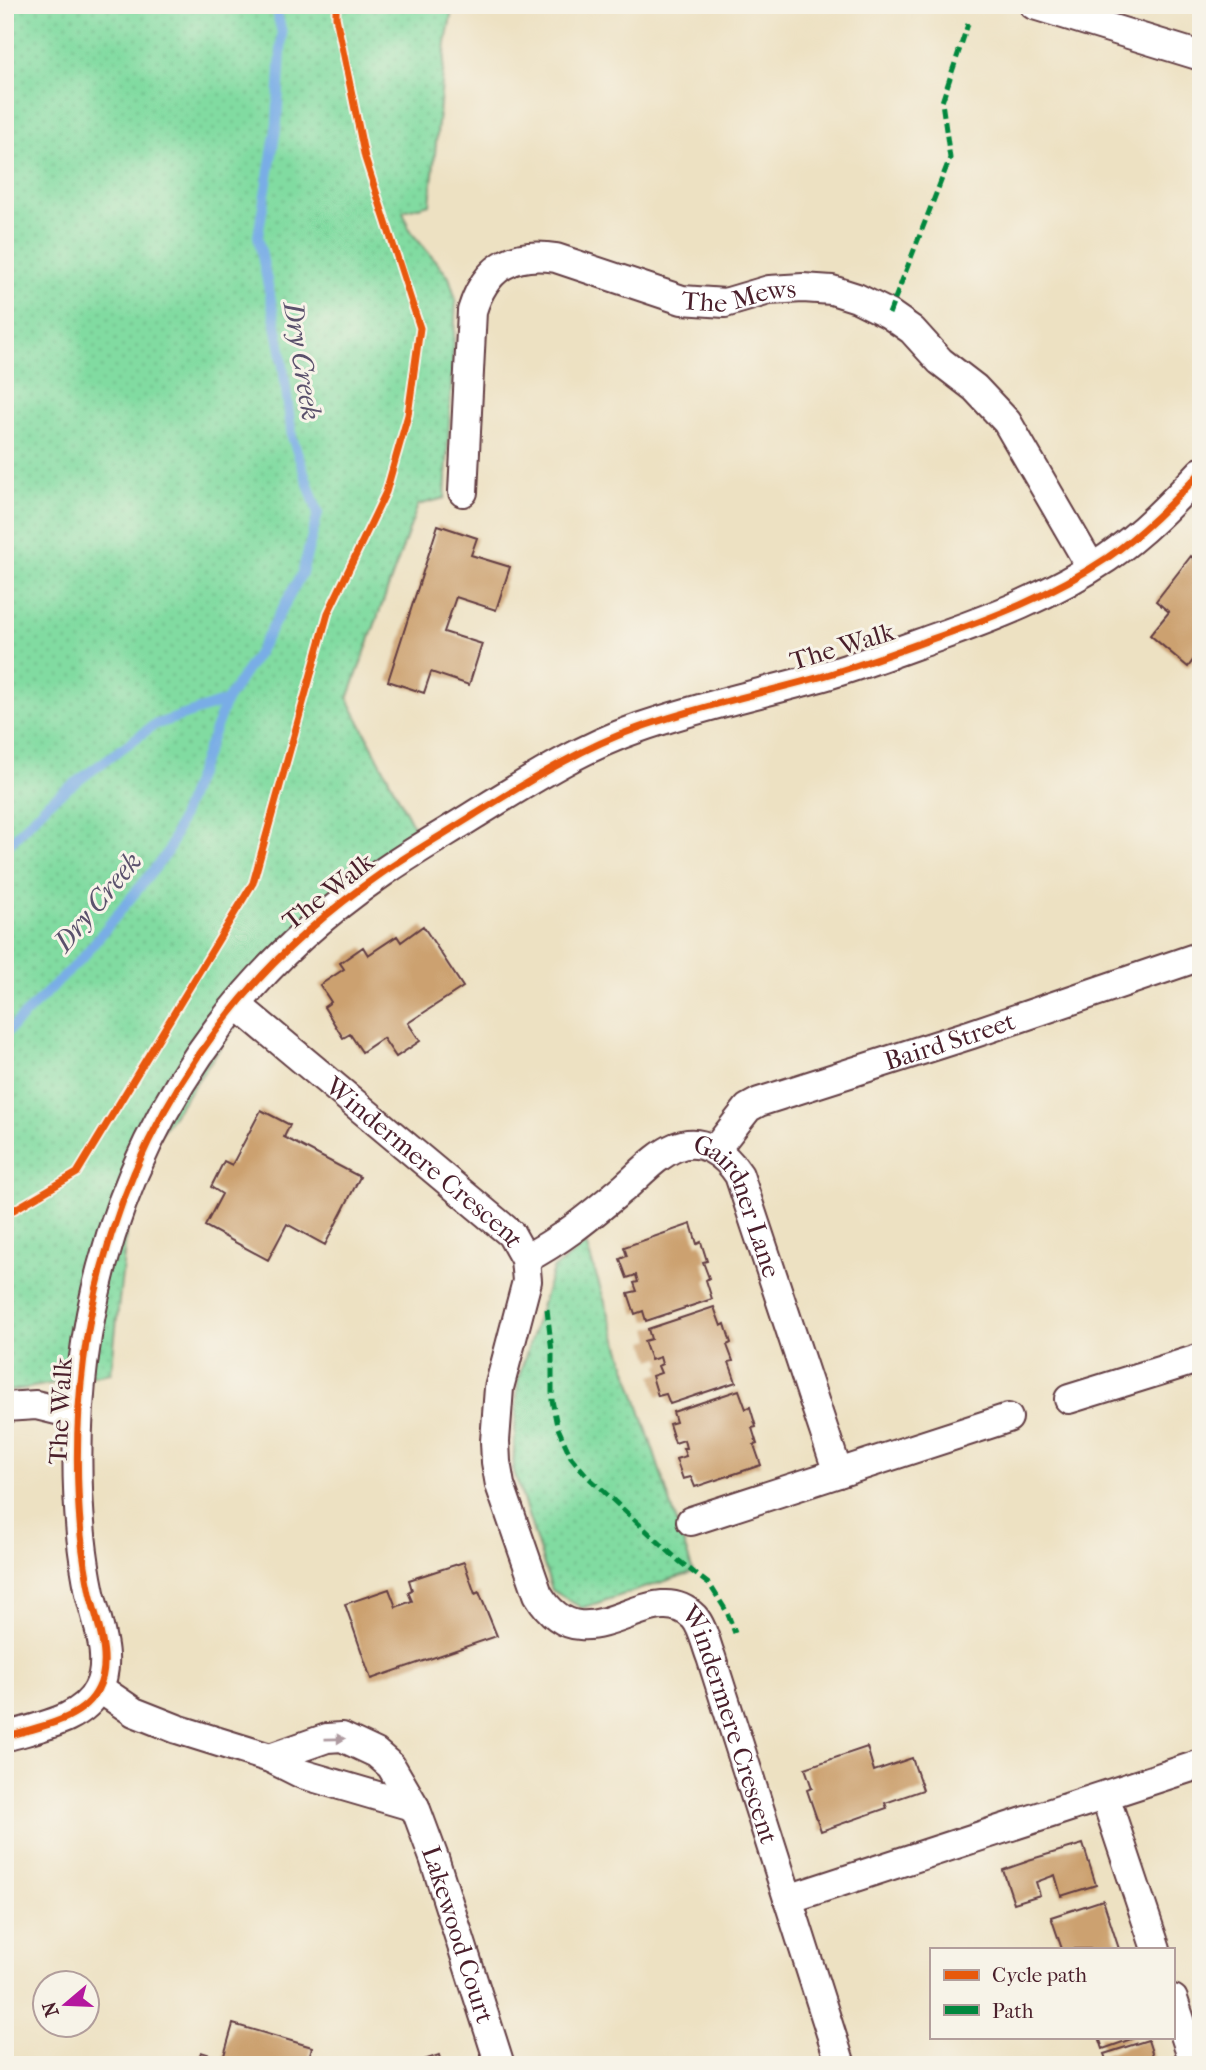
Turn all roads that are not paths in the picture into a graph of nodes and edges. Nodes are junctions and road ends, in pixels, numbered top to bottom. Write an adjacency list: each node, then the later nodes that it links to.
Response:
1 (1034, 5): 2 (street)
2 (1201, 56)
3 (1201, 472): 5 (street, The Walk)
4 (463, 492): 5 (street, The Mews)
5 (1091, 567): 7 (street, The Walk)
6 (1201, 956): 8 (street, Baird Street)
7 (237, 1005): 9 (street, Windermere Crescent); 13 (street, The Walk)
8 (715, 1150): 9 (street, Gairdner Lane); 15 (street, Gairdner Lane)
9 (525, 1259): 23 (street, Windermere Crescent)
10 (1201, 1358): 11 (street)
11 (1069, 1399)
12 (5, 1407): 13 (street)
13 (77, 1415): 17 (street, The Walk)
14 (1008, 1418): 15 (street)
15 (838, 1473): 16 (street)
16 (691, 1521)
17 (99, 1688): 18 (street); 19 (street)
18 (5, 1737)
19 (270, 1758): 22 (street); 22 (street, Lakewood Court, one-way to 22)
20 (1201, 1764): 21 (street)
21 (1105, 1796): 23 (street); 24 (street)
22 (415, 1807): 26 (street, Lakewood Court)
23 (788, 1899): 27 (street, Windermere Crescent)
24 (1156, 1948)
25 (1174, 2002): 28 (street)
26 (500, 2065)
27 (841, 2065)
28 (1195, 2065)

